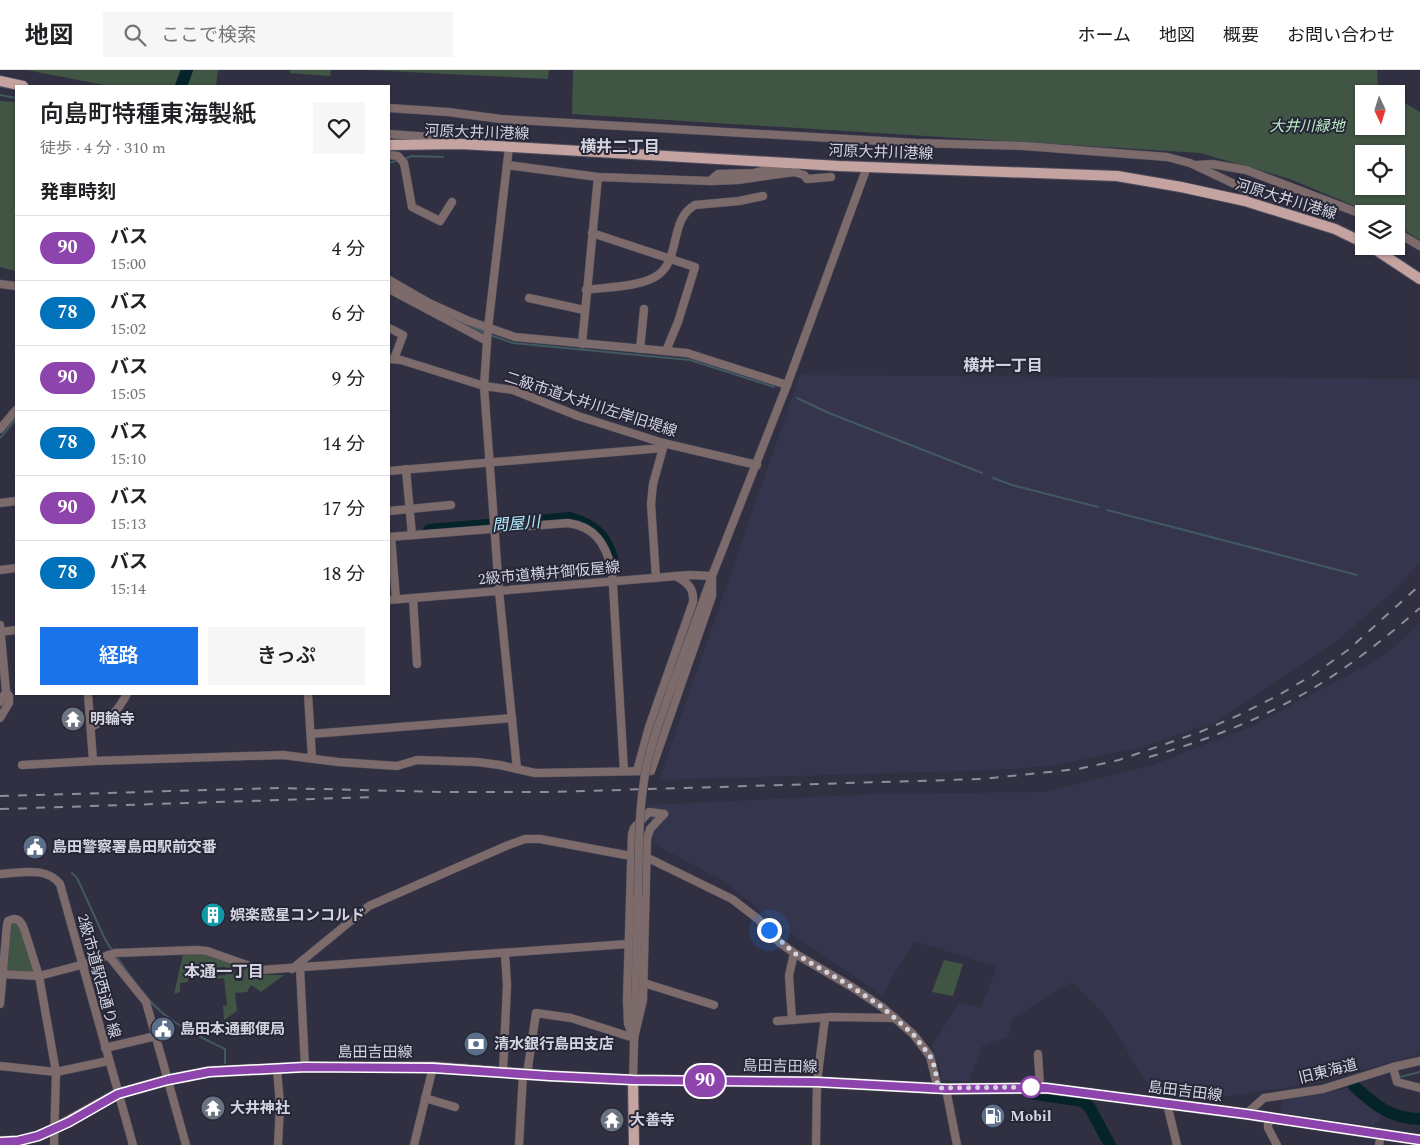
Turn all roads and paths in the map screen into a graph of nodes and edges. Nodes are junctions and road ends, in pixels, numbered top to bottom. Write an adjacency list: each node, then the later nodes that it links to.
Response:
1 (0, 81): 2 (main road)
2 (18, 85)
3 (390, 108): 11 (street)
4 (390, 134): 5 (street)
5 (436, 144): 6 (main road, 河原大井川港線); 7 (main road, 河原大井川港線)
6 (390, 145)
7 (509, 147): 9 (main road, 河原大井川港線); 10 (street)
8 (390, 155): 18 (street)
9 (794, 163): 12 (main road, 河原大井川港線); 15 (street)
10 (507, 165): 13 (street); 37 (street)
11 (1195, 165): 17 (street); 19 (street)
12 (867, 167): 17 (main road, 河原大井川港線); 43 (street)
13 (598, 177): 15 (street); 20 (street)
14 (832, 177): 15 (street)
15 (710, 181)
16 (763, 196): 25 (street)
17 (1244, 201): 22 (main road, 河原大井川港線)
18 (452, 202)
19 (1355, 212)
20 (592, 233): 25 (street); 31 (street)
21 (1405, 237): 23 (street)
22 (1355, 239)
23 (1420, 246)
24 (1384, 255): 26 (main road)
25 (670, 259): 31 (street); 41 (street)
26 (1420, 279)
27 (390, 281): 35 (street)
28 (0, 284): 29 (street)
29 (15, 286)
30 (390, 289): 35 (street)
31 (586, 290): 34 (street)
32 (529, 298): 34 (street)
33 (644, 309): 40 (street)
34 (584, 310): 39 (street)
35 (444, 314): 37 (street); 38 (street)
36 (390, 328): 42 (street)
37 (488, 328): 38 (street); 39 (street)
38 (487, 340): 44 (street)
39 (582, 344): 40 (street)
40 (640, 349): 41 (street)
41 (666, 352): 43 (street)
42 (391, 359): 44 (street, 二級市道大井川左岸旧堤線)
43 (787, 385): 49 (street)
44 (484, 386): 47 (street, 二級市道大井川左岸旧堤線); 48 (street)
45 (15, 411): 46 (street)
46 (0, 429)
47 (663, 445): 48 (street); 49 (street, 二級市道大井川左岸旧堤線); 64 (street)
48 (490, 462): 50 (street); 57 (street)
49 (757, 465): 63 (street)
50 (406, 469): 51 (street); 55 (street)
51 (390, 471)
52 (15, 501): 53 (street)
53 (0, 503)
54 (451, 505): 55 (street)
55 (410, 509): 56 (street); 58 (street)
56 (390, 511)
57 (495, 529): 58 (street); 65 (street); 66 (street)
58 (412, 535): 59 (street)
59 (390, 537): 68 (street)
60 (15, 568): 61 (street)
61 (0, 570)
62 (676, 576): 63 (street, 2級市道横井御仮屋線); 64 (street, 2級市道横井御仮屋線); 86 (street)
63 (712, 576): 86 (street); 106 (street, bridge)
64 (656, 578): 65 (street, 2級市道横井御仮屋線)
65 (614, 581): 66 (street, 2級市道横井御仮屋線); 85 (street)
66 (499, 591): 67 (street, 2級市道横井御仮屋線); 78 (street)
67 (413, 598): 68 (street, 2級市道横井御仮屋線); 71 (street)
68 (392, 600)
69 (0, 630): 70 (street); 72 (street)
70 (15, 630)
71 (417, 664)
72 (6, 692): 76 (street); 77 (street)
73 (88, 695): 79 (street)
74 (126, 695): 79 (street)
75 (308, 695): 80 (street)
76 (0, 702)
77 (0, 718)
78 (512, 718): 80 (street); 84 (street)
79 (91, 727): 82 (street)
80 (311, 734): 81 (street)
81 (312, 758): 82 (street); 84 (street)
82 (93, 761): 83 (street)
83 (22, 765)
84 (517, 769): 85 (street)
85 (624, 771): 86 (street)
86 (637, 771)
87 (631, 856): 88 (street); 88 (street); 90 (street); 95 (street)
88 (646, 857): 91 (street); 98 (street)
89 (0, 874): 94 (street, 2級市道駅西通り線)
90 (628, 944): 92 (street); 106 (street)
91 (794, 953): 102 (street); 103 (street)
92 (505, 954): 95 (street); 117 (street)
93 (108, 955): 94 (street); 95 (street); 105 (street)
94 (81, 965): 97 (street); 107 (street, 2級市道駅西通り線)
95 (296, 969): 112 (street)
96 (2, 974): 97 (street); 97 (street); 99 (street)
97 (39, 976): 116 (street)
98 (644, 983): 100 (street); 106 (street)
99 (0, 1004)
100 (714, 1004)
101 (825, 1018): 102 (street); 103 (street); 121 (street)
102 (895, 1018): 124 (street)
103 (792, 1020): 104 (street)
104 (776, 1021)
105 (156, 1036): 107 (street); 119 (street)
106 (634, 1038): 118 (street); 120 (street)
107 (105, 1048): 109 (street, 2級市道駅西通り線)
108 (1038, 1054): 122 (street)
109 (108, 1061): 116 (street); 125 (street, 2級市道駅西通り線)
110 (1420, 1061): 113 (street, 旧東海道)
111 (0, 1066): 116 (street)
112 (305, 1067): 114 (main road, 島田吉田線); 115 (main road, 島田吉田線)
113 (1393, 1067): 123 (street); 129 (street, 旧東海道)
114 (277, 1068): 119 (main road, 島田吉田線); 139 (street)
115 (433, 1068): 117 (main road, 島田吉田線); 126 (street)
116 (56, 1072): 131 (street)
117 (503, 1072): 118 (main road, 島田吉田線)
118 (525, 1074): 120 (main road, 島田吉田線); 141 (street)
119 (168, 1080): 125 (main road, 島田吉田線); 138 (street)
120 (633, 1080): 121 (main road, 島田吉田線); 142 (main road)
121 (817, 1082): 124 (main road, 島田吉田線); 143 (street)
122 (1040, 1088): 124 (main road, 島田吉田線); 127 (main road, 島田吉田線)
123 (1420, 1088)
124 (942, 1089): 144 (street)
125 (118, 1094): 131 (main road, 島田吉田線); 137 (street, 2級市道駅西通り線)
126 (425, 1098): 128 (street); 140 (street)
127 (1167, 1104): 129 (main road, 島田吉田線); 135 (street)
128 (454, 1107)
129 (1246, 1114): 130 (main road, 島田吉田線)
130 (1268, 1118): 132 (main road, 島田吉田線); 145 (street)
131 (54, 1129): 134 (main road, 島田吉田線); 136 (street)
132 (1380, 1134): 133 (main road, 島田吉田線); 146 (street)
133 (1420, 1140)
134 (0, 1142)
135 (1176, 1144)
136 (54, 1145)
137 (132, 1145)
138 (186, 1145)
139 (278, 1145)
140 (414, 1145)
141 (520, 1145)
142 (634, 1145)
143 (816, 1145)
144 (957, 1145)
145 (1277, 1145)
146 (1379, 1145)

